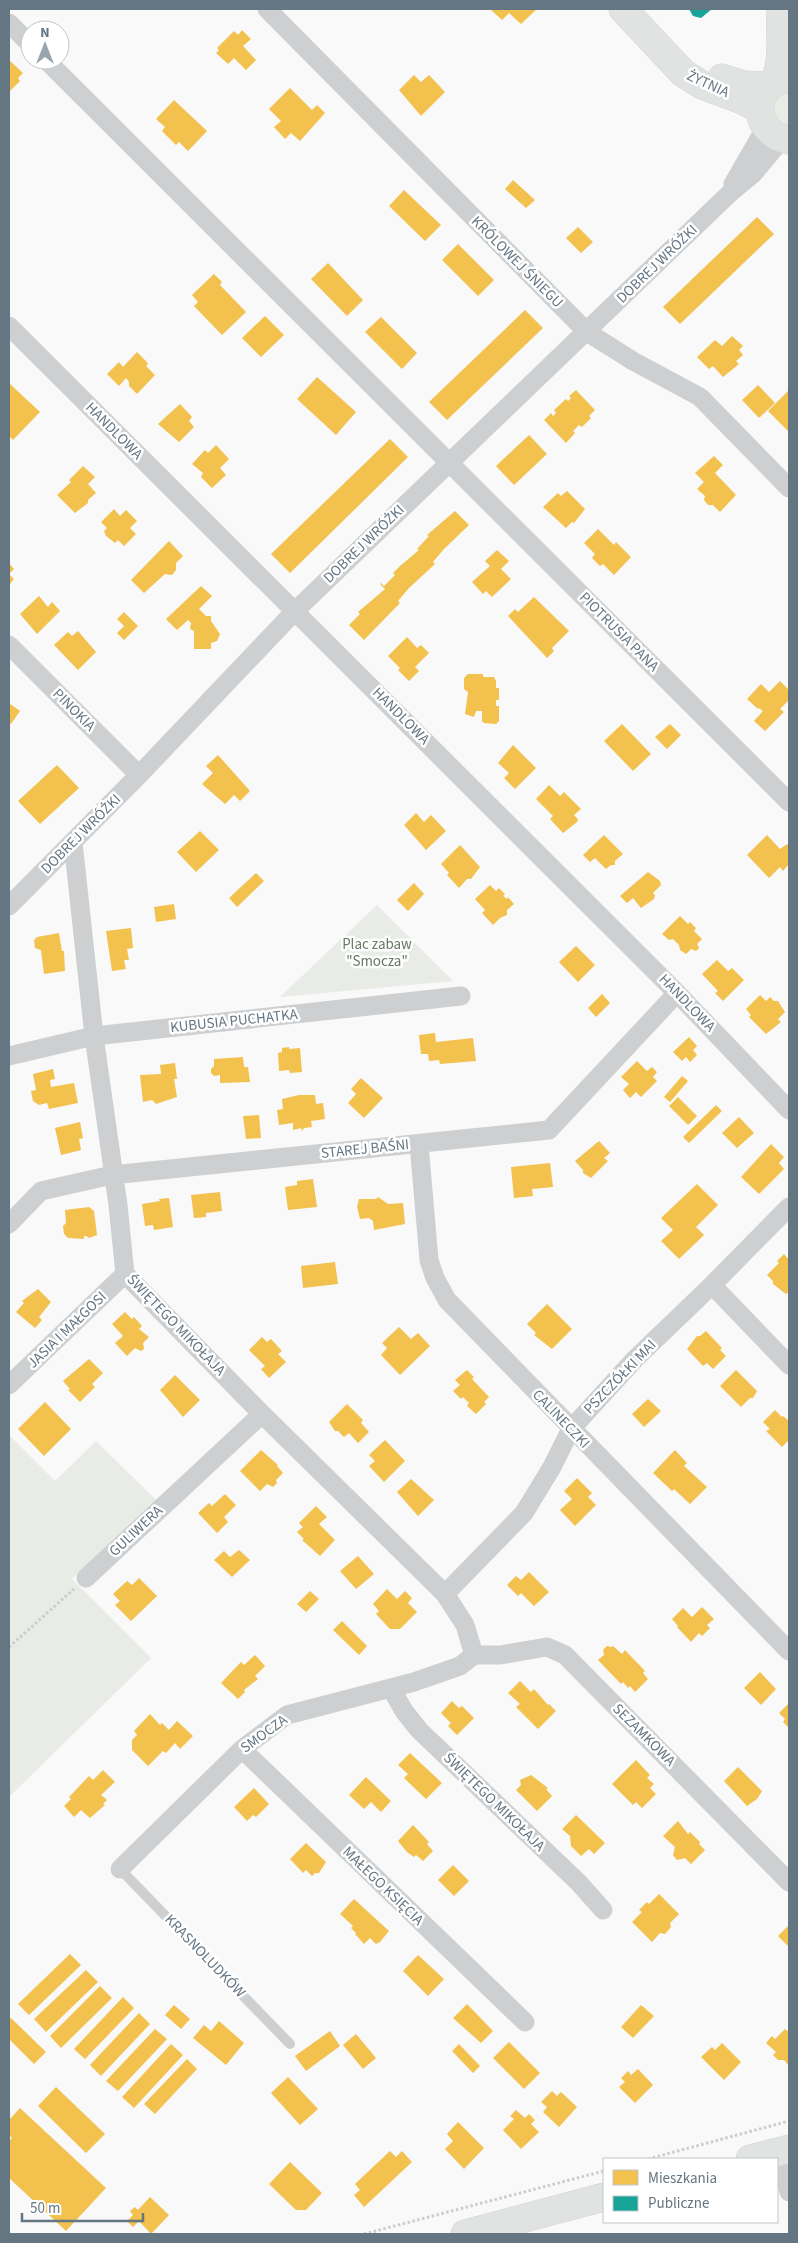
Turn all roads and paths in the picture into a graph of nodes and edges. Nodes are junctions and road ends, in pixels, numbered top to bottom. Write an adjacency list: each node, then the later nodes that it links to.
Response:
1 (267, 9): 9 (street, KRÓLOWEJ ŚNIEGU)
2 (623, 9): 7 (street, ŻYTNIA)
3 (781, 9): 7 (street)
4 (9, 23): 5 (street)
5 (20, 34)
6 (56, 70): 10 (street, PIOTRUSIA PANA)
7 (779, 116): 9 (street, DOBREJ WRÓŻKI)
8 (9, 326): 12 (street, HANDLOWA)
9 (586, 332): 10 (street, DOBREJ WRÓŻKI); 11 (street, KRÓLOWEJ ŚNIEGU)
10 (450, 461): 12 (street, DOBREJ WRÓŻKI); 15 (street, PIOTRUSIA PANA)
11 (789, 488)
12 (295, 610): 14 (street, DOBREJ WRÓŻKI); 18 (street, HANDLOWA)
13 (9, 645): 14 (street, PINOKIA)
14 (139, 775): 16 (street, DOBREJ WRÓŻKI)
15 (789, 802)
16 (73, 842): 17 (street, DOBREJ WRÓŻKI); 20 (street, ŚWIĘTEGO MIKOŁAJA)
17 (9, 906)
18 (677, 993): 22 (street, HANDLOWA); 23 (street, STAREJ BAŚNI)
19 (461, 996): 20 (street, KUBUSIA PUCHATKA)
20 (94, 1036): 21 (street, KUBUSIA PUCHATKA); 24 (street, ŚWIĘTEGO MIKOŁAJA)
21 (9, 1056)
22 (789, 1110)
23 (419, 1144): 24 (street, STAREJ BAŚNI); 32 (street, CALINECZKI)
24 (112, 1176): 26 (street, STAREJ BAŚNI); 27 (street, ŚWIĘTEGO MIKOŁAJA)
25 (789, 1207): 28 (street, PSZCZÓŁKI MAI)
26 (9, 1224)
27 (125, 1274): 30 (street, JASIA I MAŁGOSI); 31 (street, ŚWIĘTEGO MIKOŁAJA)
28 (712, 1285): 29 (street); 32 (street, PSZCZÓŁKI MAI)
29 (789, 1365)
30 (9, 1385)
31 (262, 1414): 33 (street, GULIWERA); 34 (street, ŚWIĘTEGO MIKOŁAJA)
32 (571, 1429): 34 (street, PSZCZÓŁKI MAI); 36 (street, CALINECZKI)
33 (86, 1578): 35 (path)
34 (446, 1594): 37 (street, ŚWIĘTEGO MIKOŁAJA)
35 (9, 1647)
36 (789, 1651)
37 (474, 1654): 38 (street, SMOCZA); 41 (street, SEZAMKOWA)
38 (391, 1688): 39 (street, SMOCZA); 42 (street, ŚWIĘTEGO MIKOŁAJA)
39 (242, 1749): 40 (street, SMOCZA); 43 (street, MAŁEGO KSIĘCIA)
40 (120, 1869): 44 (lane, KRASNOLUDKÓW)
41 (789, 1882)
42 (603, 1910)
43 (525, 2022)
44 (290, 2044)
45 (789, 2121): 47 (path)
46 (783, 2151): 48 (street); 50 (street)
47 (652, 2158)
48 (754, 2158)
49 (603, 2171): 52 (path)
50 (789, 2192)
51 (603, 2198): 53 (street)
52 (364, 2234)
53 (466, 2234)

